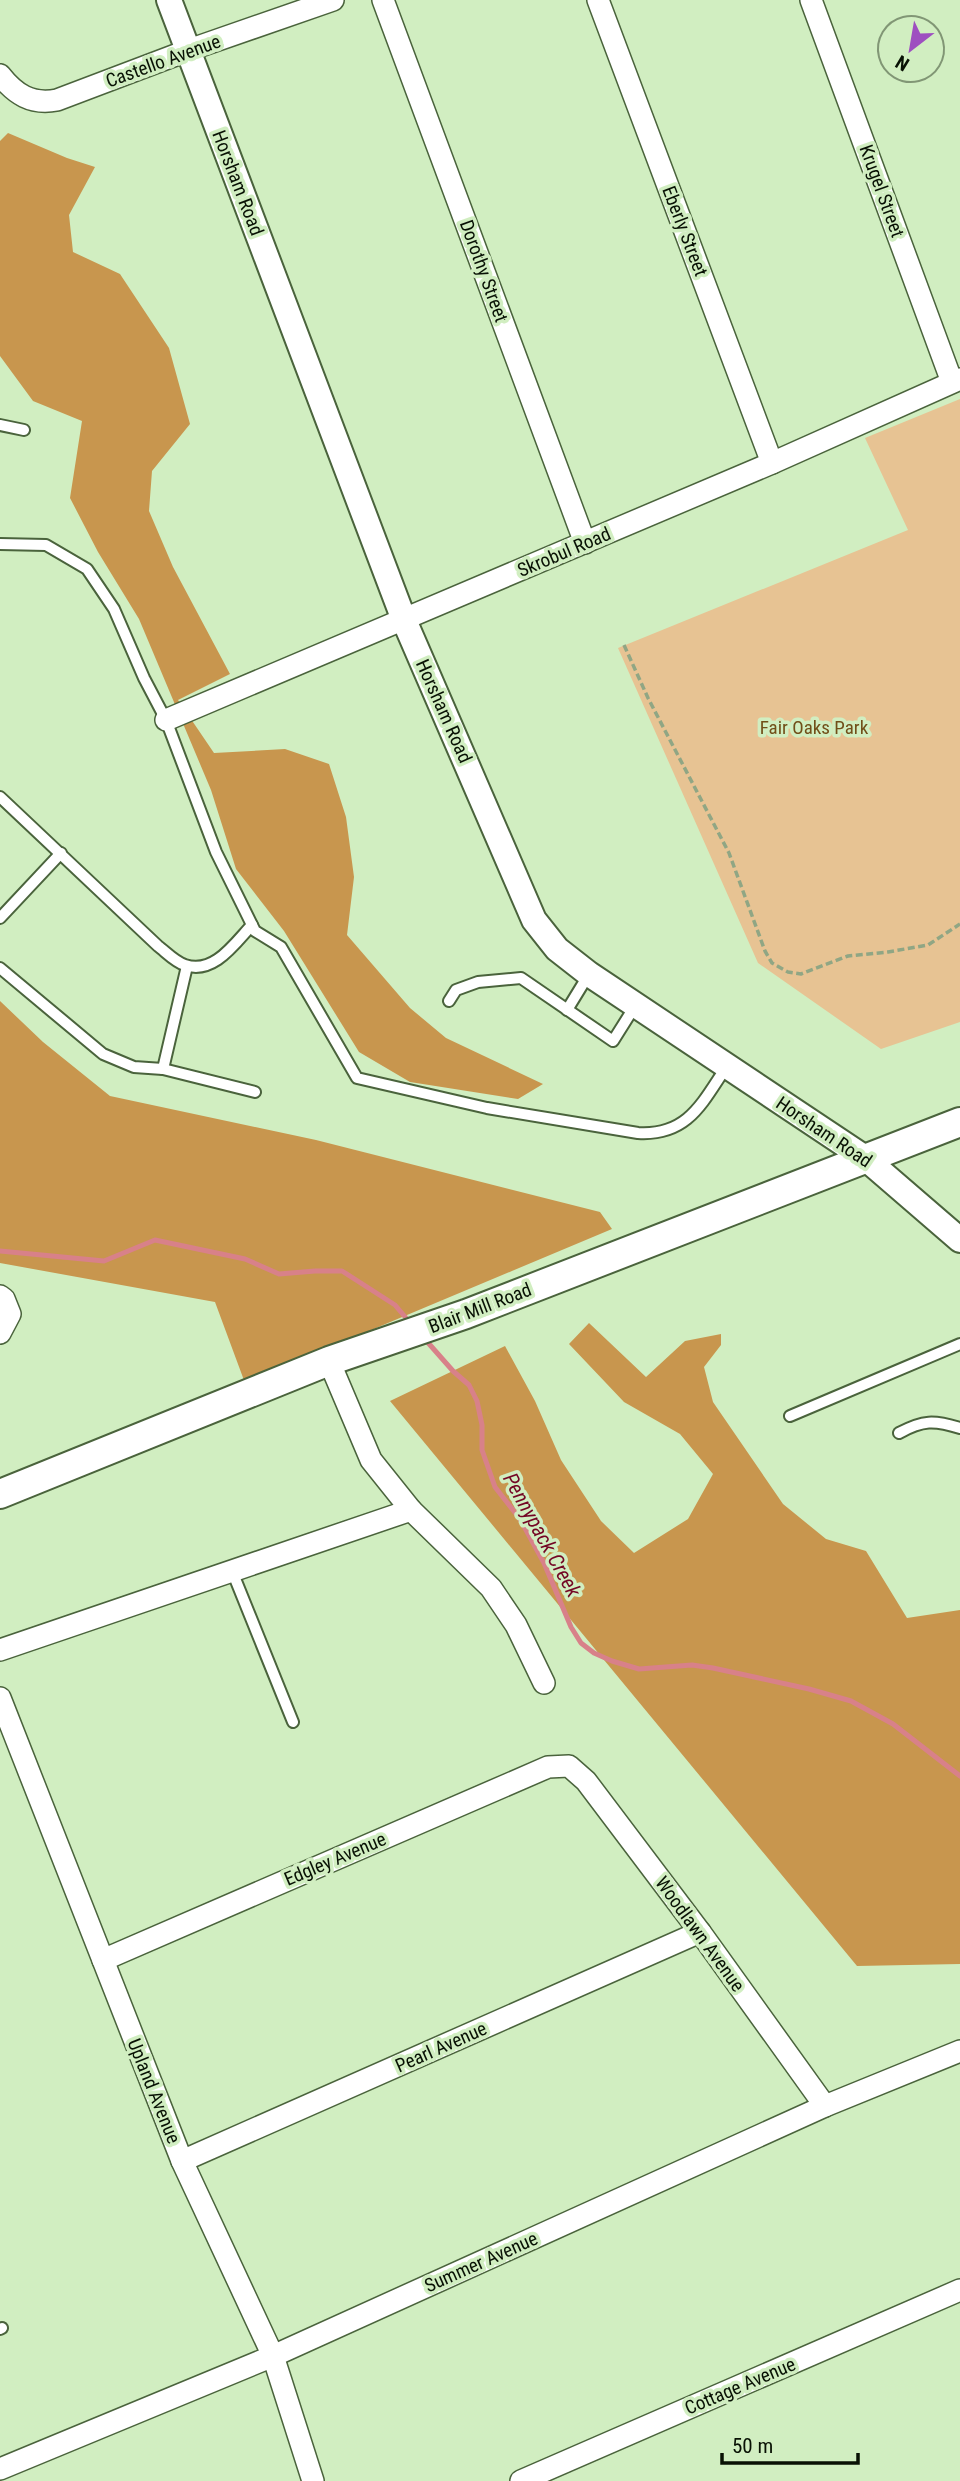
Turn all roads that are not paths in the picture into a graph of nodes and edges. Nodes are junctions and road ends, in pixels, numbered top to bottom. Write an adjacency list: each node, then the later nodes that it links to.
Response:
1 (169, 0): 6 (street, Horsham Road)
2 (334, 0): 6 (street, Castello Avenue)
3 (383, 0): 12 (street, Dorothy Street)
4 (598, 0): 11 (street, Eberly Street)
5 (811, 0): 8 (street, Krugel Street)
6 (189, 50): 7 (street, Castello Avenue); 14 (street, Horsham Road)
7 (0, 75)
8 (956, 380): 11 (street, Skrobul Road)
9 (0, 425): 10 (lane)
10 (24, 430)
11 (772, 463): 12 (street, Skrobul Road)
12 (584, 543): 14 (street, Skrobul Road)
13 (0, 544): 15 (lane)
14 (404, 621): 15 (street, Skrobul Road); 22 (street, Horsham Road)
15 (166, 720): 19 (lane)
16 (0, 797): 17 (lane)
17 (61, 853): 18 (lane); 20 (lane)
18 (0, 918)
19 (252, 925): 20 (lane); 26 (lane)
20 (187, 966): 27 (lane)
21 (0, 968): 27 (lane)
22 (589, 974): 24 (street, Horsham Road); 25 (lane)
23 (449, 1001): 25 (lane)
24 (635, 1006): 25 (lane); 26 (street, Horsham Road)
25 (567, 1010)
26 (727, 1066): 30 (street, Horsham Road)
27 (163, 1069): 28 (lane)
28 (255, 1092)
29 (960, 1122): 30 (main road, Blair Mill Road)
30 (865, 1158): 31 (street, Horsham Road); 35 (main road, Blair Mill Road)
31 (960, 1240)
32 (0, 1296): 33 (street)
33 (0, 1334)
34 (960, 1345): 36 (lane)
35 (329, 1361): 39 (main road, Blair Mill Road); 40 (street)
36 (790, 1416)
37 (960, 1428): 38 (lane)
38 (899, 1433)
39 (0, 1494)
40 (411, 1510): 41 (street); 43 (street)
41 (232, 1571): 42 (street); 45 (lane)
42 (0, 1650)
43 (544, 1684)
44 (0, 1698): 46 (street, Upland Avenue)
45 (293, 1722)
46 (6, 1732): 49 (street, Upland Avenue)
47 (569, 1766): 48 (street, Woodlawn Avenue); 49 (street, Edgley Avenue)
48 (700, 1932): 51 (street, Woodlawn Avenue); 52 (street, Pearl Avenue)
49 (103, 1960): 52 (street, Upland Avenue)
50 (960, 2050): 51 (street, Summer Avenue)
51 (825, 2106): 54 (street, Summer Avenue)
52 (182, 2161): 54 (street, Upland Avenue)
53 (960, 2290): 57 (street, Cottage Avenue)
54 (273, 2357): 55 (street, Summer Avenue); 56 (street, Upland Avenue)
55 (0, 2469)
56 (313, 2481)
57 (521, 2481)

